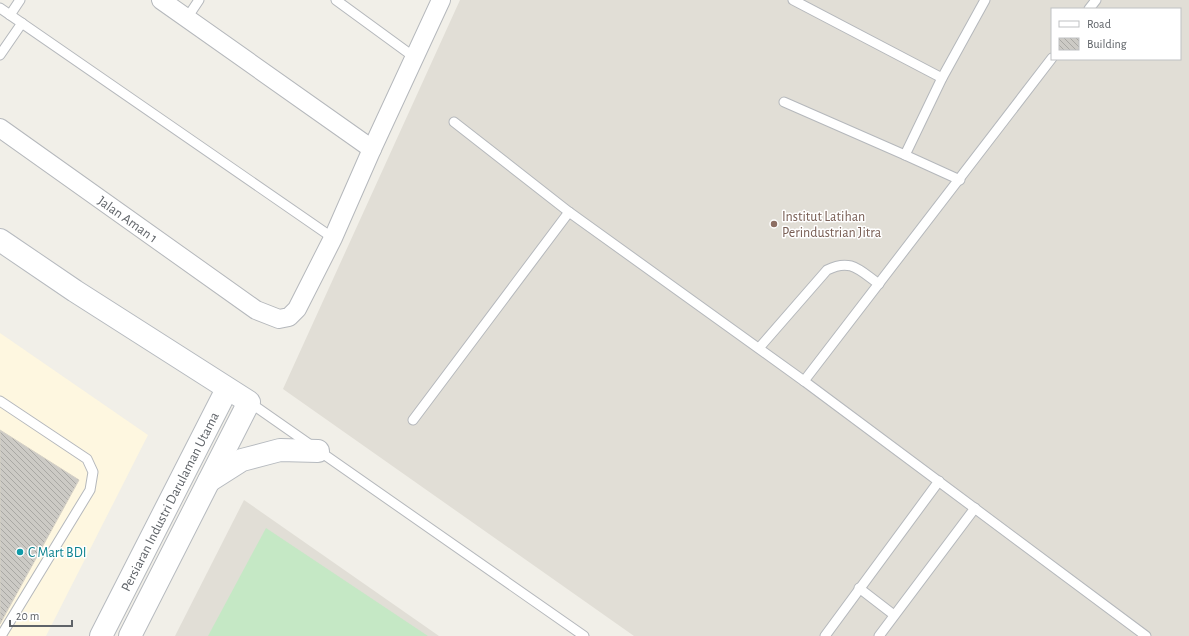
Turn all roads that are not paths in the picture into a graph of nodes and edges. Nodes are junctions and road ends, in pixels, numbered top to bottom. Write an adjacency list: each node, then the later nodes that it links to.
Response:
1 (20, 0): 9 (lane)
2 (161, 0): 10 (street)
3 (199, 0): 10 (lane)
4 (336, 0): 13 (lane)
5 (441, 0): 13 (street, Jalan Aman 1)
6 (793, 0): 15 (lane)
7 (985, 0): 15 (lane)
8 (0, 8): 9 (lane)
9 (10, 15): 11 (lane)
10 (187, 18): 19 (street)
11 (22, 23): 12 (lane); 23 (lane)
12 (0, 55)
13 (414, 57): 19 (street, Jalan Aman 1)
14 (1051, 59): 21 (lane)
15 (942, 78): 20 (lane)
16 (784, 102): 20 (lane)
17 (454, 122): 22 (lane)
18 (0, 128): 23 (street, Jalan Aman 1)
19 (372, 149): 23 (street, Jalan Aman 1)
20 (905, 155): 21 (lane)
21 (960, 180): 25 (lane)
22 (569, 212): 26 (lane); 31 (lane)
23 (333, 238)
24 (0, 240): 28 (street)
25 (879, 284): 26 (lane); 27 (lane)
26 (759, 348): 27 (lane)
27 (804, 381): 34 (lane)
28 (228, 390): 30 (street); 39 (street, Persiaran Industri Darulaman Utama)
29 (0, 401): 38 (lane)
30 (249, 402): 32 (lane); 33 (street, Persiaran Industri Darulaman Utama)
31 (413, 420)
32 (318, 451): 33 (street); 41 (lane)
33 (209, 481): 40 (street, Persiaran Industri Darulaman Utama)
34 (939, 481): 35 (lane); 36 (lane)
35 (975, 508): 37 (lane); 44 (lane)
36 (859, 588): 37 (lane); 42 (lane)
37 (894, 615): 43 (lane)
38 (2, 636)
39 (101, 636)
40 (130, 636)
41 (584, 636)
42 (825, 636)
43 (879, 636)
44 (1146, 636)

